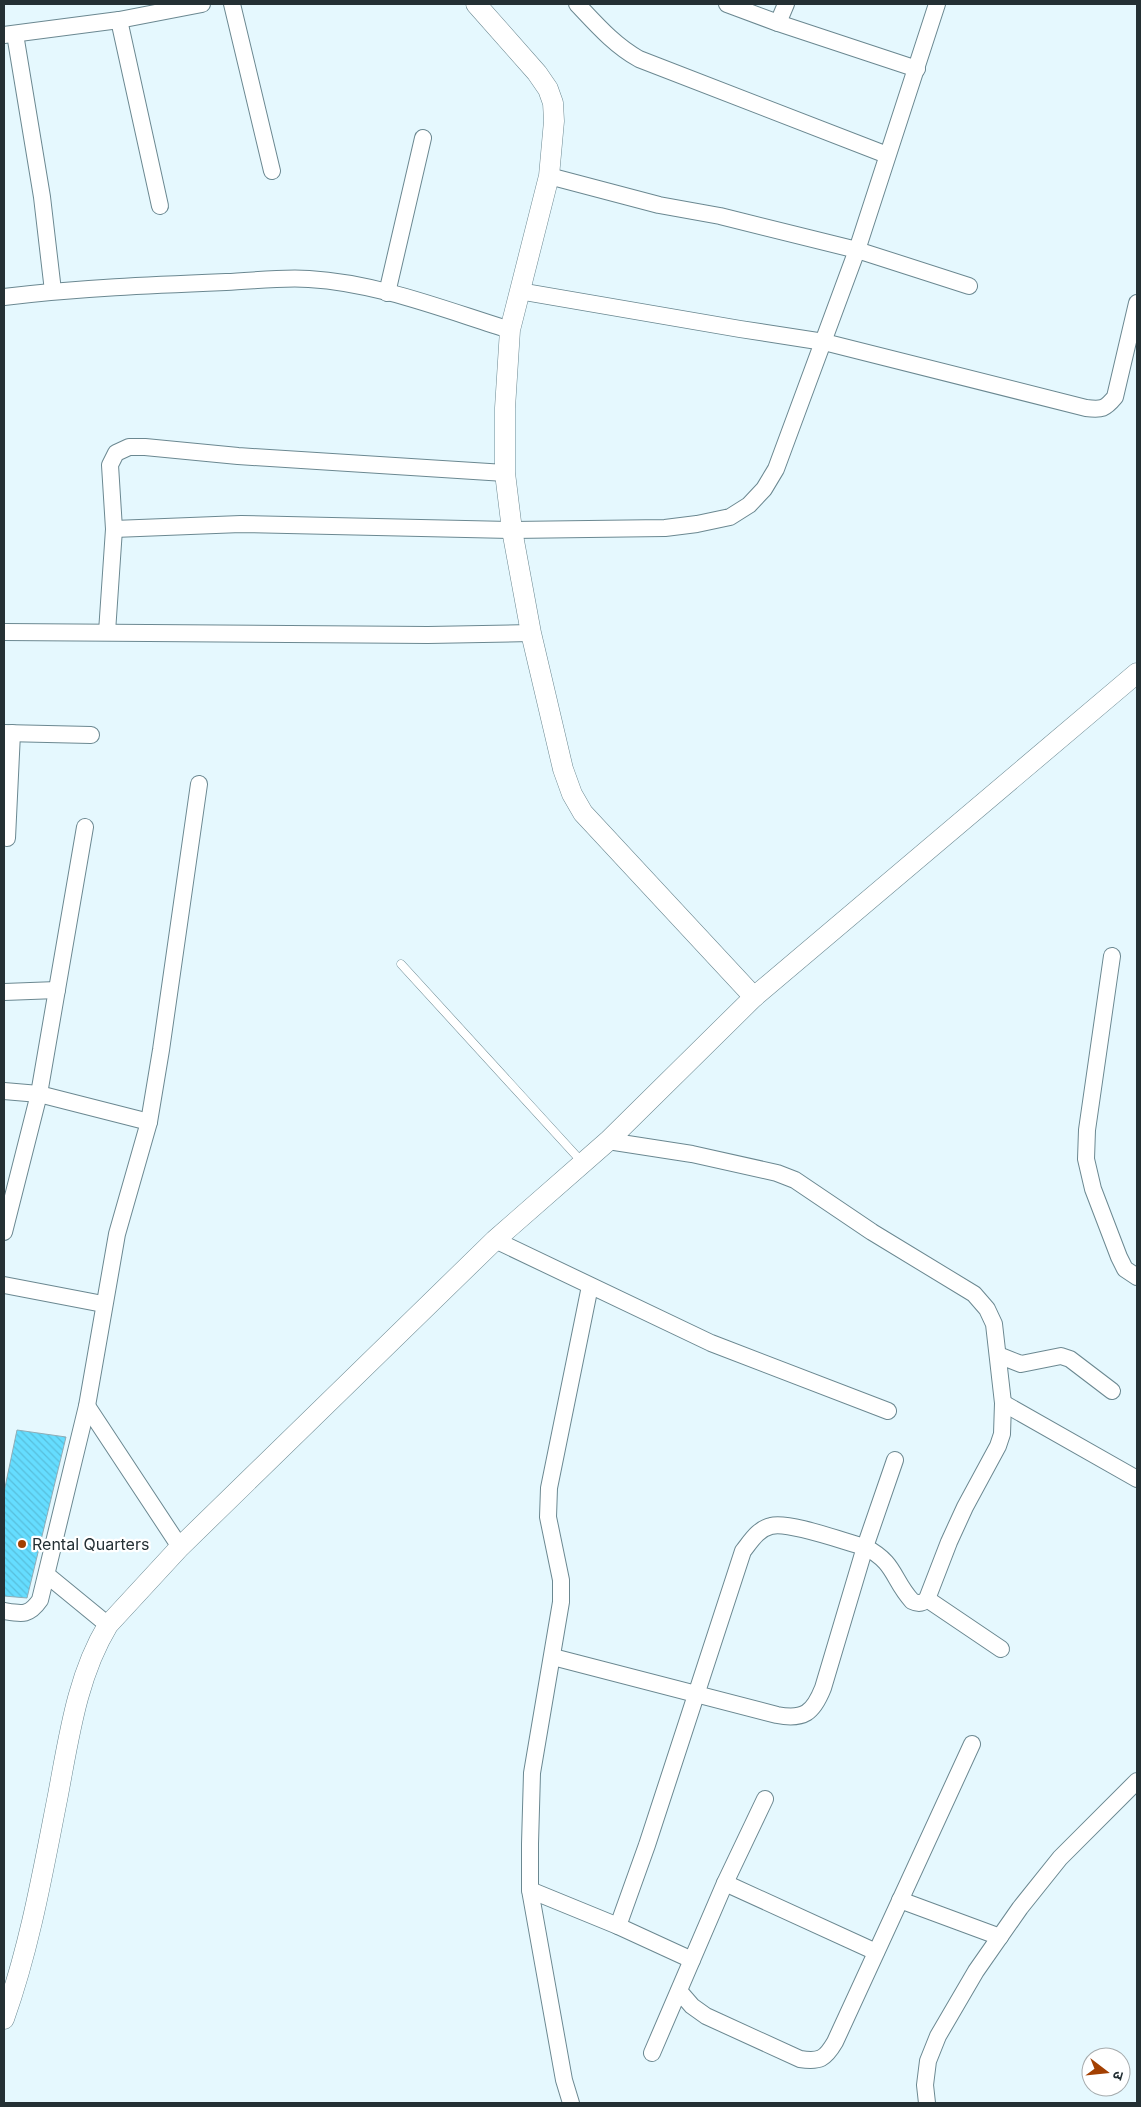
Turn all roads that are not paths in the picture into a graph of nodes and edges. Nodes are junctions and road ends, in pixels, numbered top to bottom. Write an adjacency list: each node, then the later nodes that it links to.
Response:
1 (202, 4): 8 (street)
2 (232, 4): 14 (street)
3 (476, 4): 15 (street)
4 (577, 4): 13 (street)
5 (727, 4): 9 (street)
6 (786, 4): 9 (street)
7 (937, 4): 11 (street)
8 (119, 20): 10 (street); 16 (street)
9 (778, 23): 11 (street)
10 (9, 35): 19 (street)
11 (918, 69): 13 (street)
12 (423, 138): 21 (street)
13 (887, 155): 17 (street)
14 (272, 171)
15 (548, 176): 17 (street); 20 (street)
16 (160, 206)
17 (857, 250): 18 (street); 25 (street)
18 (969, 286)
19 (52, 291): 21 (street); 22 (street)
20 (519, 291): 24 (street); 25 (street)
21 (387, 293): 24 (street)
22 (4, 297)
23 (1137, 303): 25 (street)
24 (510, 330): 26 (street)
25 (824, 342): 28 (street)
26 (505, 473): 27 (street); 28 (street)
27 (114, 529): 28 (street); 30 (street)
28 (512, 530): 31 (street)
29 (4, 632): 30 (street)
30 (107, 632): 31 (street)
31 (532, 639): 42 (street)
32 (1137, 673): 42 (street)
33 (8, 733): 34 (street); 37 (street)
34 (91, 735)
35 (199, 784): 45 (street)
36 (86, 827): 40 (street)
37 (7, 838)
38 (1112, 956): 51 (street)
39 (401, 964): 47 (lane)
40 (57, 990): 41 (street); 44 (street)
41 (4, 992)
42 (754, 997): 46 (street)
43 (4, 1091): 44 (street)
44 (39, 1094): 45 (street); 48 (street)
45 (149, 1122): 54 (street)
46 (608, 1141): 47 (street); 55 (street)
47 (582, 1162): 50 (street)
48 (9, 1181): 49 (street)
49 (4, 1232)
50 (495, 1240): 53 (street); 62 (street)
51 (1137, 1277)
52 (4, 1285): 54 (street)
53 (590, 1286): 59 (street); 69 (street)
54 (103, 1304): 58 (street)
55 (998, 1355): 56 (street); 57 (street)
56 (1112, 1391)
57 (1003, 1403): 61 (street); 65 (street)
58 (87, 1406): 62 (street); 64 (street)
59 (888, 1411)
60 (895, 1460): 63 (street)
61 (1137, 1479)
62 (180, 1547): 67 (street)
63 (865, 1547): 65 (street); 70 (street); 70 (street)
64 (47, 1575): 66 (street); 67 (street)
65 (927, 1599): 68 (street)
66 (4, 1611)
67 (108, 1625): 82 (street)
68 (1001, 1649)
69 (553, 1657): 70 (street); 75 (street)
70 (696, 1693): 77 (street)
71 (972, 1744): 76 (street)
72 (1137, 1781): 78 (street)
73 (765, 1799): 74 (street)
74 (725, 1883): 79 (street); 80 (street)
75 (530, 1890): 77 (street); 84 (street)
76 (900, 1900): 78 (street); 79 (street)
77 (618, 1926): 80 (street)
78 (1000, 1937): 85 (street)
79 (876, 1952): 81 (street)
80 (692, 1960): 81 (street)
81 (679, 1991): 83 (street)
82 (4, 2019)
83 (652, 2053)
84 (572, 2103)
85 (927, 2103)

